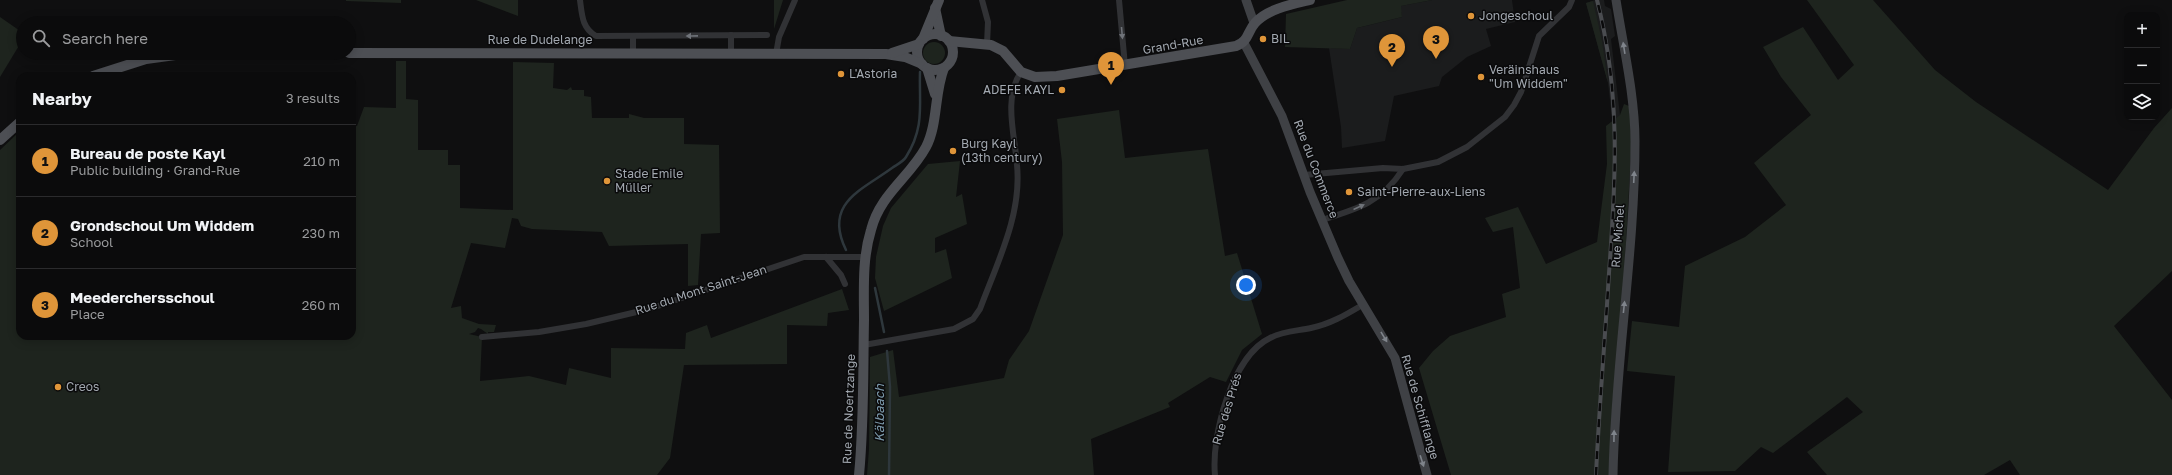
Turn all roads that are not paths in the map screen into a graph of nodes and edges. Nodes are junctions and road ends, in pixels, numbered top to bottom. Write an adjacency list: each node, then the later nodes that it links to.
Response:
1 (580, 0): 13 (street, Rue de Dudelange)
2 (795, 0): 22 (street)
3 (982, 0): 18 (street)
4 (1119, 0): 27 (street, one-way to 27)
5 (1246, 0): 10 (main road)
6 (1310, 0): 10 (main road)
7 (1572, 0): 34 (street)
8 (1616, 0): 46 (main road, Rue Michel, one-way to 8)
9 (937, 4): 14 (main road); 15 (main road)
10 (1254, 23): 17 (main road)
11 (731, 35): 12 (street, Rue de Dudelange); 13 (street, Rue de Dudelange, one-way to 13); 21 (street)
12 (767, 35)
13 (633, 36): 20 (street)
14 (945, 38): 15 (main road); 16 (main road); 24 (main road)
15 (921, 42): 23 (main road, Rue de Dudelange); 26 (main road)
16 (976, 42): 18 (main road); 24 (main road)
17 (1244, 43): 27 (main road, Grand-Rue); 35 (main road, Rue du Commerce)
18 (987, 44): 30 (main road)
19 (356, 53): 20 (main road, Rue de Dudelange)
20 (633, 53): 21 (main road, Rue de Dudelange)
21 (731, 54): 22 (main road, Rue de Dudelange)
22 (776, 54): 23 (main road, Rue de Dudelange)
23 (886, 54): 26 (main road, Rue de Dudelange)
24 (952, 57): 28 (main road)
25 (142, 60): 29 (main road)
26 (924, 66): 28 (main road); 31 (main road)
27 (1125, 66): 30 (main road, Grand-Rue)
28 (944, 68): 31 (main road, Rue de Noertzange)
29 (104, 72)
30 (1021, 72): 42 (street, Rue de Noertzange)
31 (936, 98): 38 (main road, Rue de Noertzange)
32 (16, 126): 33 (main road)
33 (0, 140)
34 (1403, 169): 35 (street); 36 (street, one-way to 34)
35 (1304, 175): 36 (main road, Rue du Commerce)
36 (1322, 220): 40 (main road, Rue du Commerce)
37 (826, 257): 38 (street, Rue du Mont Saint-Jean); 39 (street); 41 (street, Rue du Mont Saint-Jean)
38 (865, 257): 42 (main road, Rue de Noertzange)
39 (845, 284)
40 (1364, 304): 44 (street, Rue des Prés); 45 (main road, Rue de Schifflange, one-way to 45)
41 (482, 337)
42 (864, 345): 43 (main road, Rue de Noertzange)
43 (859, 475)
44 (1215, 475)
45 (1427, 475)
46 (1613, 475)

